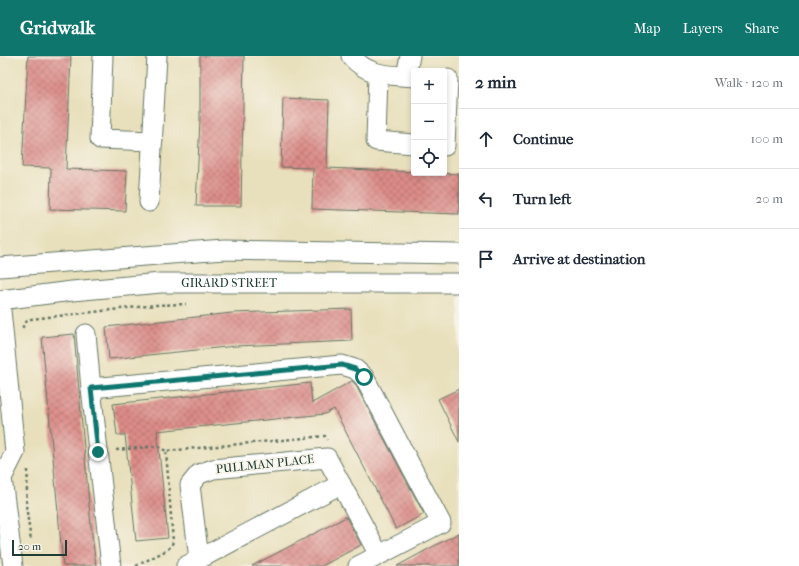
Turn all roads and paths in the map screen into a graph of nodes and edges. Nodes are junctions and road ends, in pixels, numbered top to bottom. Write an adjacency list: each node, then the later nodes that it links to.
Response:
1 (103, 56): 9 (street)
2 (157, 56): 9 (street)
3 (351, 56): 5 (street)
4 (410, 56): 6 (street)
5 (378, 74): 6 (street); 10 (street)
6 (410, 76)
7 (450, 80): 8 (street)
8 (445, 140)
9 (152, 141): 11 (street)
10 (411, 144)
11 (149, 202)
12 (459, 254): 13 (street)
13 (0, 267)
14 (459, 283): 15 (street, GIRARD STREET)
15 (0, 300): 20 (street)
16 (86, 334): 17 (street)
17 (91, 388): 19 (street); 22 (street)
18 (166, 451): 19 (path)
19 (98, 452): 25 (street)
20 (1, 477): 24 (street)
21 (341, 484): 22 (street); 23 (street, PULLMAN PLACE); 23 (street, PULLMAN PLACE)
22 (379, 555): 26 (street)
23 (192, 563)
24 (13, 566)
25 (111, 566)
26 (358, 566)

